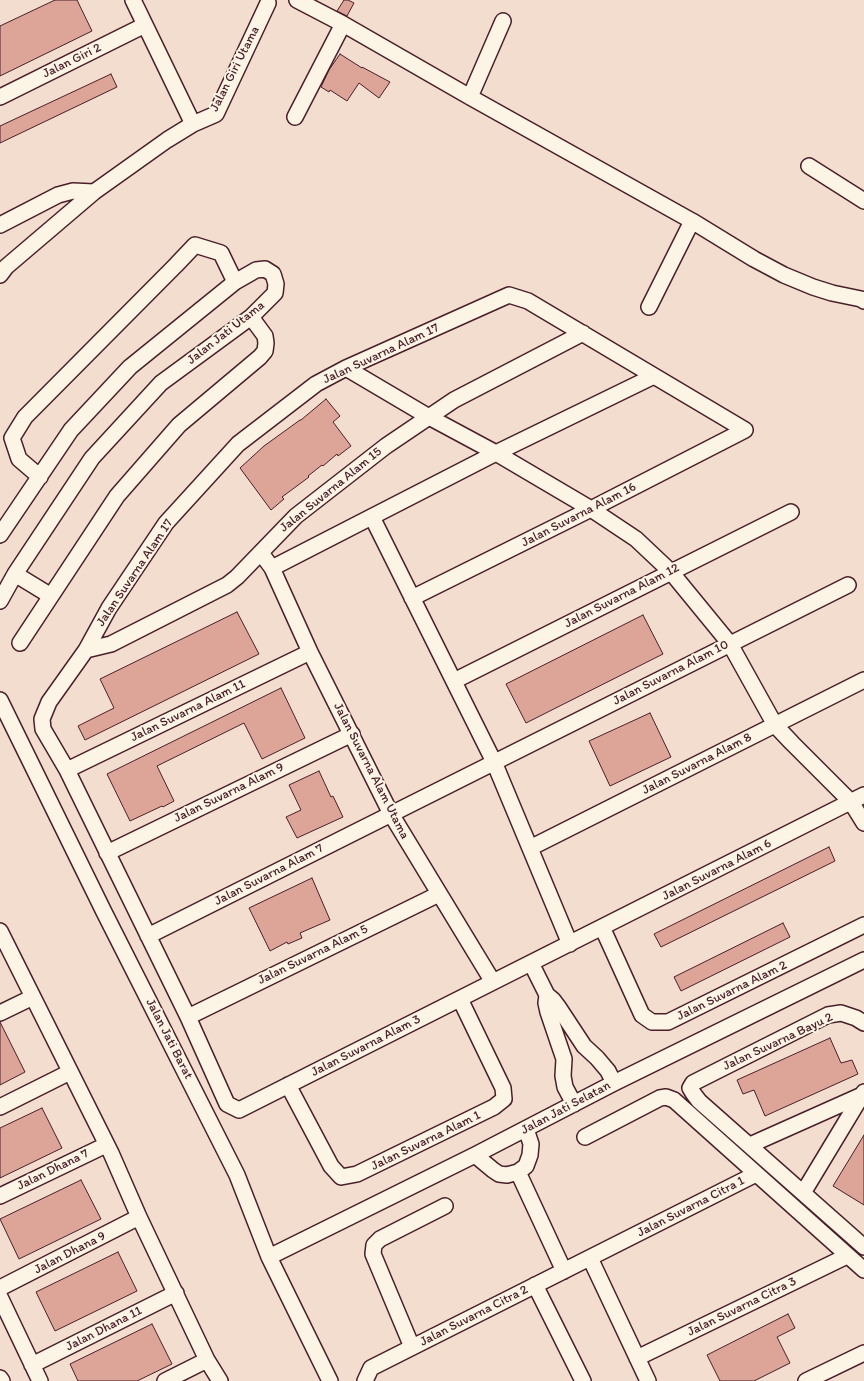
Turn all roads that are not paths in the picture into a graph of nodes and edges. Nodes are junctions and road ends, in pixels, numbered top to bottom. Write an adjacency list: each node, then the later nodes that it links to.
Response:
1 (133, 0): 6 (street)
2 (297, 0): 5 (street)
3 (268, 3): 10 (street, Jalan Giri Utama)
4 (503, 21): 8 (street)
5 (343, 24): 8 (street); 9 (street)
6 (145, 25): 7 (street, Jalan Giri 2); 10 (street)
7 (0, 97)
8 (470, 98): 14 (street)
9 (295, 117)
10 (193, 124): 12 (street, Jalan Giri Utama)
11 (809, 166): 13 (street)
12 (94, 192): 15 (street); 16 (street, Jalan Giri Utama)
13 (864, 201)
14 (692, 221): 18 (street); 19 (street)
15 (0, 225)
16 (0, 275)
17 (235, 282): 20 (street, Jalan Jati Utama); 26 (street, Jalan Jati Utama); 26 (street)
18 (863, 298)
19 (649, 307)
20 (251, 317): 34 (street, Jalan Jati Utama); 36 (street)
21 (583, 333): 22 (street, Jalan Suvarna Alam 17); 23 (street); 24 (street, Jalan Suvarna Alam 15)
22 (346, 368): 24 (street); 41 (street, Jalan Suvarna Alam 17)
23 (654, 376): 25 (street); 27 (street, Jalan Suvarna Alam 16)
24 (429, 417): 25 (street); 31 (street, Jalan Suvarna Alam 15)
25 (496, 453): 27 (street); 29 (street)
26 (40, 476): 30 (street, Jalan Jati Utama)
27 (591, 509): 33 (street); 37 (street, Jalan Suvarna Alam 16)
28 (791, 512): 33 (street, Jalan Suvarna Alam 12)
29 (372, 517): 32 (street); 37 (street)
30 (0, 535)
31 (260, 553): 32 (street, Jalan Suvarna Alam Utama); 41 (street, Jalan Suvarna Alam 15)
32 (272, 568): 42 (street, Jalan Suvarna Alam Utama)
33 (671, 572): 40 (street); 44 (street, Jalan Suvarna Alam 12)
34 (15, 574): 36 (street); 38 (street, Jalan Jati Utama)
35 (848, 585): 40 (street, Jalan Suvarna Alam 10)
36 (51, 596): 39 (street)
37 (412, 598): 44 (street)
38 (0, 601)
39 (20, 643)
40 (730, 644): 46 (street); 48 (street, Jalan Suvarna Alam 10)
41 (86, 650): 49 (street, Jalan Suvarna Alam 17)
42 (310, 652): 47 (street, Jalan Suvarna Alam Utama); 49 (street, Jalan Suvarna Alam 11)
43 (864, 680): 46 (street, Jalan Suvarna Alam 8)
44 (454, 681): 48 (street)
45 (0, 700): 90 (street, Jalan Jati Barat)
46 (775, 725): 50 (street); 53 (street, Jalan Suvarna Alam 8)
47 (352, 734): 51 (street, Jalan Suvarna Alam Utama); 54 (street, Jalan Suvarna Alam 9)
48 (494, 762): 51 (street, Jalan Suvarna Alam 10); 53 (street)
49 (67, 770): 54 (street, Jalan Suvarna Alam 17)
50 (858, 799): 52 (street); 57 (street, Jalan Suvarna Alam 6)
51 (391, 814): 55 (street, Jalan Suvarna Alam Utama); 59 (street, Jalan Suvarna Alam 7)
52 (864, 823)
53 (530, 848): 60 (street)
54 (107, 852): 59 (street, Jalan Suvarna Alam 17)
55 (439, 894): 63 (street, Jalan Suvarna Alam Utama); 68 (street, Jalan Suvarna Alam 5)
56 (864, 926): 57 (street, Jalan Suvarna Alam 2)
57 (602, 928): 60 (street, Jalan Suvarna Alam 6)
58 (0, 930): 65 (street)
59 (148, 936): 68 (street, Jalan Suvarna Alam 17)
60 (570, 944): 62 (street, Jalan Suvarna Alam 6)
61 (864, 960): 71 (street, Jalan Jati Selatan)
62 (531, 963): 63 (street, Jalan Suvarna Alam 3); 64 (street)
63 (493, 982): 66 (street, Jalan Suvarna Alam 3)
64 (547, 995): 71 (street); 74 (street)
65 (33, 997): 67 (street); 70 (street)
66 (460, 999): 72 (street, Jalan Suvarna Alam 3); 72 (street, Jalan Suvarna Alam 1)
67 (0, 1013)
68 (188, 1017): 76 (street, Jalan Suvarna Alam 17)
69 (864, 1023): 80 (street, Jalan Suvarna Bayu 2)
70 (70, 1072): 75 (street); 79 (street)
71 (614, 1084): 74 (street, Jalan Jati Selatan)
72 (288, 1086): 76 (street, Jalan Suvarna Alam 3)
73 (863, 1094): 80 (street); 84 (street)
74 (574, 1104): 77 (street, Jalan Jati Selatan)
75 (0, 1107)
76 (239, 1110)
77 (526, 1129): 81 (street, Jalan Jati Selatan); 82 (street)
78 (585, 1137): 83 (street, Jalan Suvarna Citra 1)
79 (106, 1145): 85 (street, Jalan Dhana 7); 87 (street)
80 (750, 1145): 84 (street)
81 (475, 1155): 82 (street); 90 (street, Jalan Jati Selatan)
82 (518, 1172): 93 (street)
83 (756, 1174): 89 (street); 91 (street, Jalan Suvarna Citra 1)
84 (803, 1193): 88 (street)
85 (0, 1196)
86 (445, 1206): 98 (street, Jalan Suvarna Citra 2)
87 (139, 1217): 95 (street, Jalan Dhana 9); 96 (street)
88 (864, 1247)
89 (847, 1256): 92 (street); 100 (street, Jalan Suvarna Citra 3)
90 (269, 1257): 109 (street, Jalan Jati Barat)
91 (590, 1258): 93 (street, Jalan Suvarna Citra 1); 100 (street)
92 (864, 1270)
93 (564, 1271): 94 (street, Jalan Suvarna Citra 2)
94 (535, 1285): 98 (street, Jalan Suvarna Citra 2); 110 (street)
95 (0, 1288)
96 (176, 1292): 101 (street); 102 (street, Jalan Dhana 11)
97 (0, 1297): 102 (street)
98 (412, 1348): 103 (street, Jalan Suvarna Citra 2)
99 (864, 1353): 112 (street)
100 (637, 1358): 111 (street)
101 (207, 1360): 107 (street); 108 (street)
102 (32, 1365): 106 (street)
103 (368, 1375)
104 (0, 1378): 105 (street)
105 (2, 1381)
106 (40, 1381)
107 (165, 1381)
108 (220, 1381)
109 (330, 1381)
110 (583, 1381)
111 (648, 1381)
112 (806, 1381)

